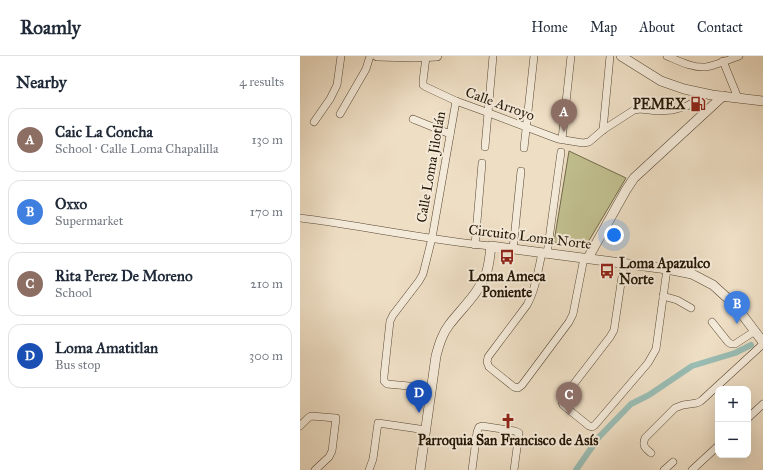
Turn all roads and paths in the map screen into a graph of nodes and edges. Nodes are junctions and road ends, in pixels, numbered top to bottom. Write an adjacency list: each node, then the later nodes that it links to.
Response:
1 (341, 56): 23 (street)
2 (370, 56): 21 (street)
3 (377, 56): 12 (street)
4 (437, 56): 13 (street)
5 (493, 56): 20 (street)
6 (534, 56): 24 (street)
7 (571, 56): 27 (street)
8 (610, 56): 25 (street)
9 (621, 56): 15 (street)
10 (667, 56): 14 (street)
11 (739, 56): 14 (street)
12 (414, 57): 13 (street)
13 (426, 57): 18 (street, Calle Arroyo)
14 (723, 62): 17 (street)
15 (702, 93): 16 (street); 25 (street, Calle Arroyo)
16 (723, 96): 17 (street); 39 (street)
17 (738, 98): 19 (street)
18 (456, 101): 20 (street, Calle Arroyo); 26 (street, Calle Loma Jilotlán)
19 (763, 101)
20 (489, 112): 24 (street, Calle Arroyo); 28 (street)
21 (340, 114)
22 (413, 119): 26 (street)
23 (314, 122)
24 (526, 127): 27 (street, Calle Arroyo); 29 (street)
25 (603, 130): 27 (street, Calle Arroyo)
26 (450, 134): 34 (street, Calle Loma Jilotlán)
27 (562, 139)
28 (486, 147)
29 (524, 148)
30 (561, 152): 38 (street)
31 (482, 163): 35 (street)
32 (521, 171): 37 (street)
33 (300, 218): 34 (street, Circuito Loma Norte)
34 (432, 238): 35 (street, Circuito Loma Norte); 47 (street, Calle Loma Jilotlán)
35 (475, 245): 36 (street, Circuito Loma Norte)
36 (491, 246): 37 (street, Circuito Loma Norte); 47 (street)
37 (513, 249): 38 (street, Circuito Loma Norte)
38 (544, 253): 39 (street, Circuito Loma Norte); 39 (street)
39 (586, 258): 40 (street, Circuito Loma Norte)
40 (624, 263): 41 (street, Circuito Loma Norte); 42 (street)
41 (667, 269): 42 (street); 45 (street, Circuito Loma Norte)
42 (663, 296): 43 (street)
43 (691, 308)
44 (712, 322): 45 (street)
45 (755, 331): 46 (street, Circuito Loma Norte)
46 (763, 343): 53 (street)
47 (431, 388): 51 (street)
48 (763, 404): 49 (street)
49 (751, 415)
50 (300, 426): 55 (street)
51 (426, 430): 56 (street); 57 (street)
52 (715, 449): 61 (street)
53 (651, 453)
54 (673, 462): 60 (street)
55 (315, 470)
56 (369, 470)
57 (420, 470)
58 (472, 470): 59 (street)
59 (514, 470)
60 (664, 470)
61 (692, 470)

